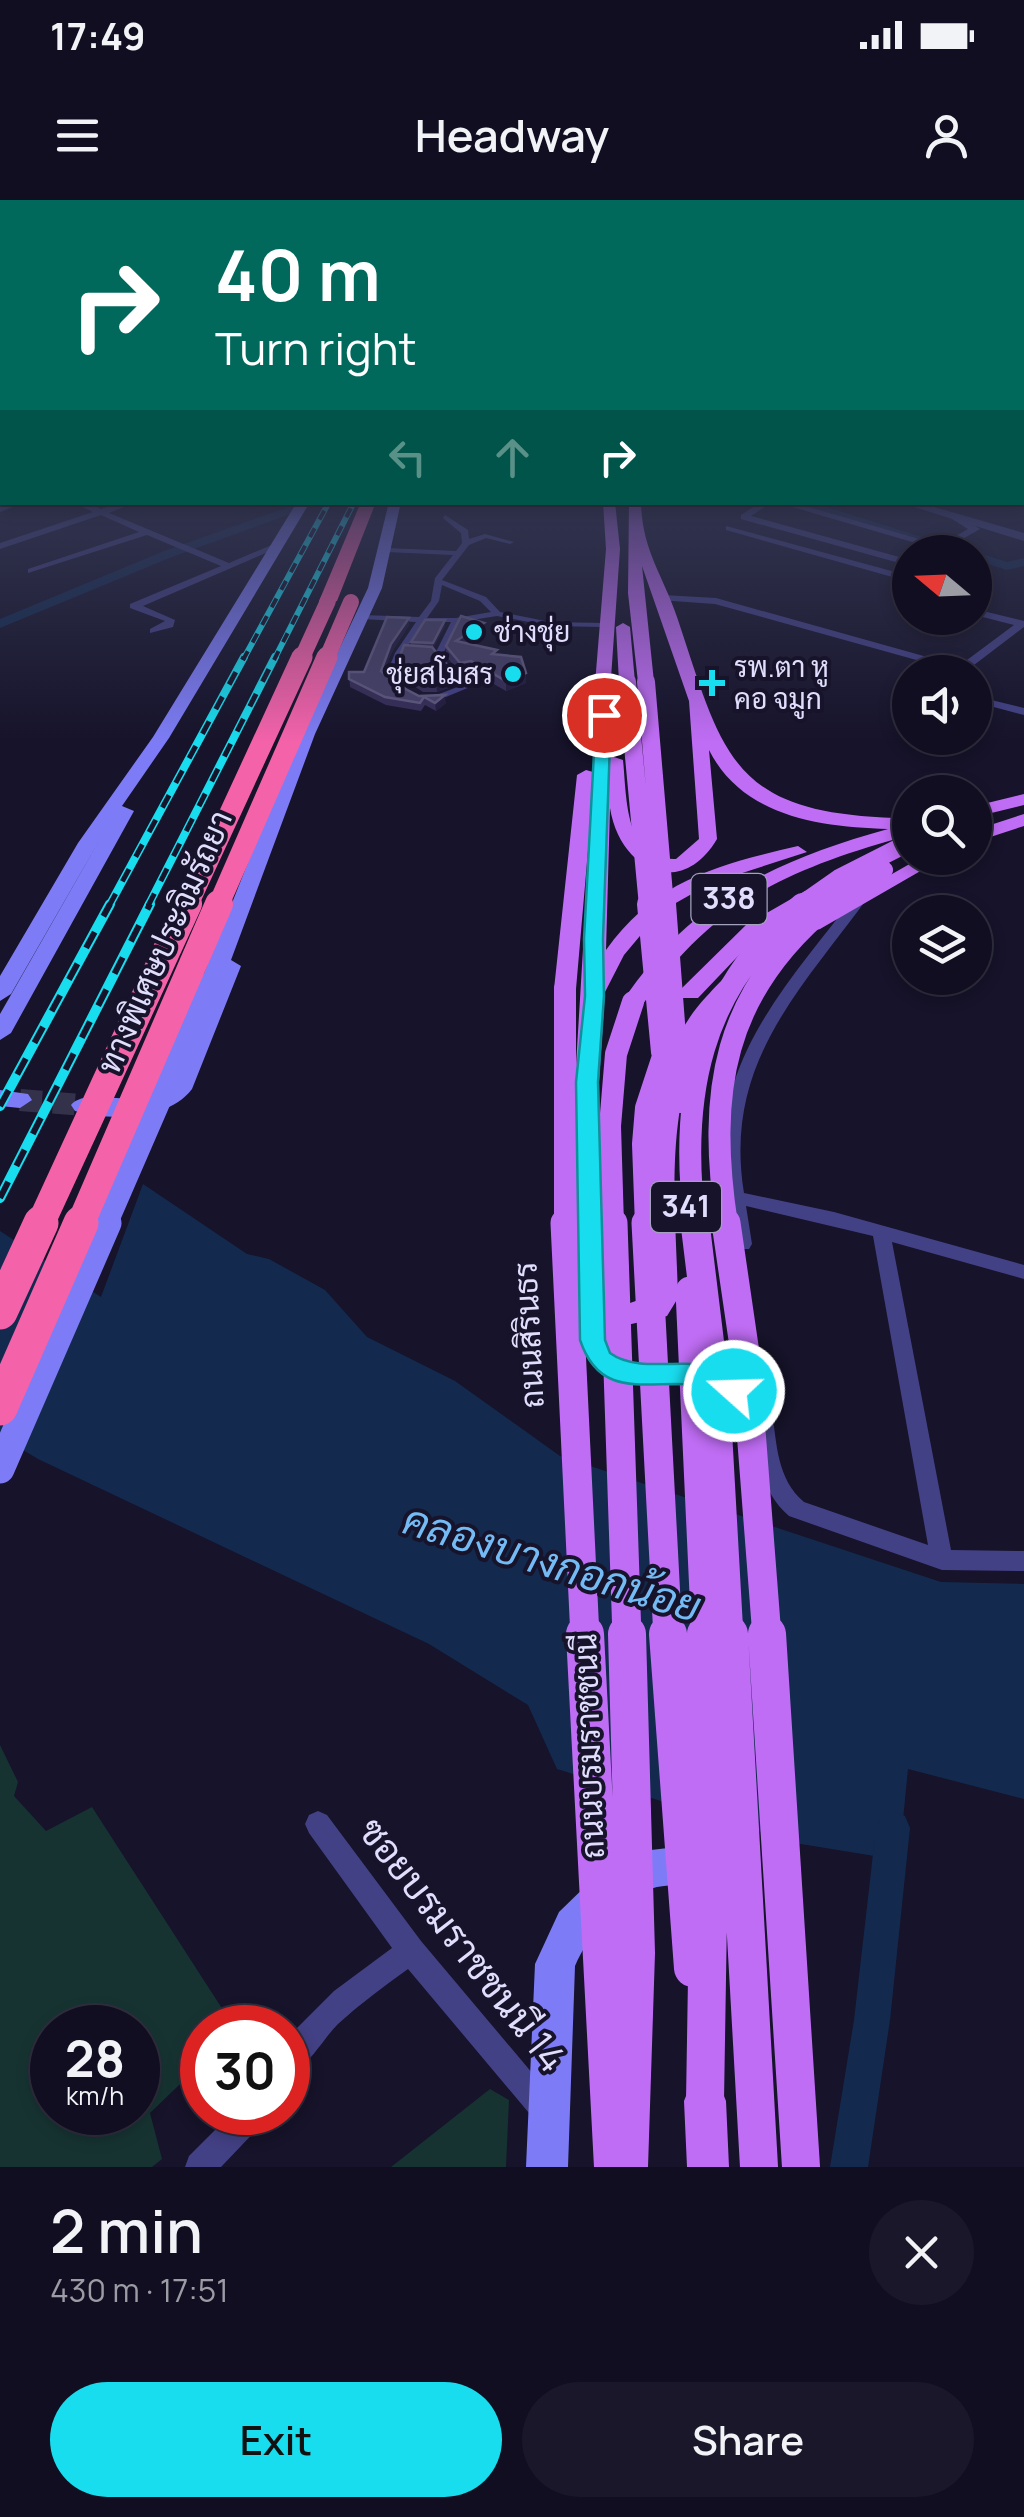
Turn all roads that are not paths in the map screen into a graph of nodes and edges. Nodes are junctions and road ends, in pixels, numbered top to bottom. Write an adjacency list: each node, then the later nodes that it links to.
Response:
1 (64, 560): 15 (street)
2 (215, 560): 14 (street)
3 (241, 560): 14 (street)
4 (270, 560): 37 (main road)
5 (353, 560): 63 (highway, ทางพิเศษประจิมรัถยา, bridge)
6 (366, 560): 66 (highway, ทางพิเศษประจิมรัถยา, bridge)
7 (382, 560): 21 (main road)
8 (454, 560): 17 (street)
9 (612, 560): 25 (main road, ถนนสิรินธร)
10 (613, 560): 32 (main road)
11 (636, 560): 32 (main road, 341)
12 (646, 560): 18 (main road)
13 (842, 560): 16 (street)
14 (227, 565): 26 (street)
15 (30, 571)
16 (892, 574)
17 (440, 582): 19 (street); 22 (street)
18 (663, 598): 28 (street); 33 (main road)
19 (497, 614): 23 (street); 25 (street)
20 (992, 616): 24 (street)
21 (362, 617): 22 (street); 36 (main road)
22 (420, 620): 23 (street); 27 (street)
23 (456, 620): 30 (street)
24 (1022, 624): 29 (street)
25 (605, 625): 31 (main road, ถนนสิรินธร)
26 (154, 631)
27 (399, 654): 30 (street); 30 (street)
28 (896, 655)
29 (980, 655)
30 (438, 656)
31 (605, 680): 33 (main road); 54 (main road); 54 (main road, ถนนสิรินธร)
32 (637, 682): 58 (main road, bridge); 74 (main road, 341, bridge)
33 (696, 702): 43 (main road)
34 (992, 704): 35 (street)
35 (1024, 712)
36 (307, 734): 57 (main road); 68 (main road, bridge)
37 (161, 738): 55 (main road); 56 (main road)
38 (1024, 799): 39 (main road)
39 (992, 807)
40 (1024, 808): 41 (main road)
41 (992, 817)
42 (1024, 820): 46 (main road)
43 (892, 825)
44 (1024, 830): 47 (main road)
45 (892, 832): 48 (main road, ถนนบรมราชชนนี / 338)
46 (992, 832)
47 (992, 836)
48 (859, 842): 54 (main road); 80 (main road, ถนนบรมราชชนนี / 338, bridge)
49 (892, 850): 58 (main road, bridge)
50 (892, 868): 74 (main road, 338, bridge)
51 (892, 869): 83 (main road, bridge)
52 (901, 875): 53 (main road)
53 (862, 896): 59 (street); 62 (main road)
54 (580, 993): 62 (main road); 79 (main road, ถนนสิรินธร, bridge)
55 (0, 994)
56 (0, 1033)
57 (83, 1106)
58 (689, 1158): 82 (main road, bridge)
59 (737, 1198): 60 (street); 64 (street)
60 (881, 1233): 61 (street); 69 (street)
61 (1024, 1272)
62 (589, 1292): 65 (street)
63 (0, 1312)
64 (754, 1340): 65 (street); 67 (street)
65 (708, 1375): 67 (street)
66 (0, 1408)
67 (761, 1408): 69 (street)
68 (0, 1469)
69 (942, 1560): 70 (street)
70 (1024, 1561)
71 (318, 1824): 72 (street, ซอยบรมราชชนนี 14)
72 (411, 1952): 73 (street); 75 (street, ซอยบรมราชชนนี 14)
73 (310, 2032)
74 (704, 2101): 81 (main road, 338)
75 (548, 2113): 78 (main road); 84 (main road)
76 (231, 2135): 77 (street)
77 (200, 2167)
78 (547, 2167)
79 (613, 2167)
80 (629, 2167)
81 (708, 2167)
82 (759, 2167)
83 (800, 2167)
84 (815, 2167)

